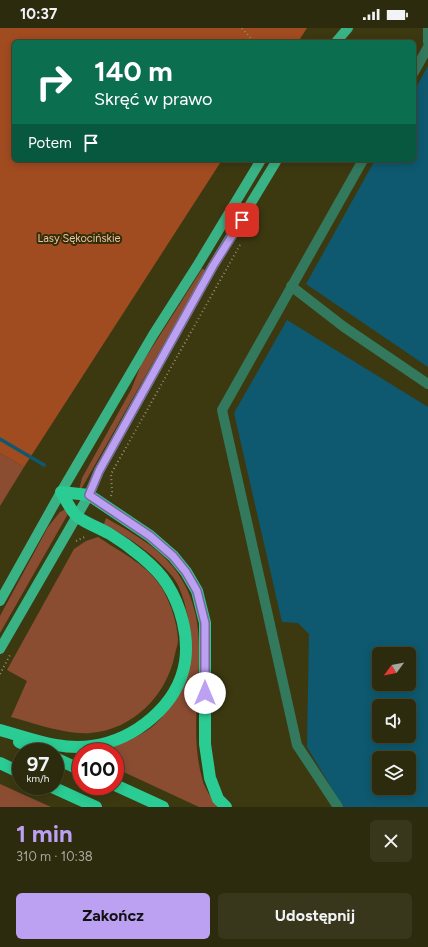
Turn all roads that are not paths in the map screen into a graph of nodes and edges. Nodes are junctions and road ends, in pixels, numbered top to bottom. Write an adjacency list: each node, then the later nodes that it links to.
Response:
1 (349, 28): 3 (main road); 4 (main road)
2 (428, 28): 5 (lane)
3 (338, 40)
4 (345, 40)
5 (428, 42)
6 (428, 47): 7 (lane)
7 (416, 68)
8 (259, 162): 13 (main road)
9 (276, 162): 14 (main road)
10 (362, 162): 11 (lane)
11 (292, 286): 12 (lane); 27 (lane)
12 (428, 384)
13 (61, 492): 14 (highway); 15 (highway); 16 (main road)
14 (89, 495): 15 (main road); 26 (highway)
15 (76, 517): 17 (main road); 18 (highway)
16 (0, 601)
17 (0, 649)
18 (0, 732): 19 (highway)
19 (23, 743)
20 (0, 763): 21 (highway)
21 (12, 769)
22 (124, 789): 25 (highway)
23 (64, 792): 24 (highway)
24 (96, 807)
25 (163, 807)
26 (226, 807)
27 (338, 807)

